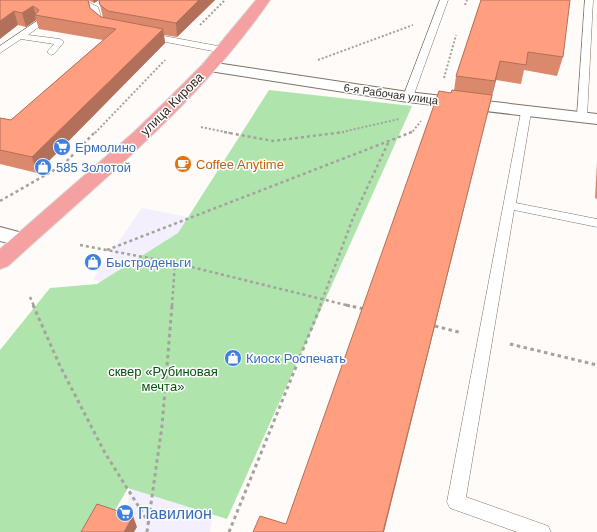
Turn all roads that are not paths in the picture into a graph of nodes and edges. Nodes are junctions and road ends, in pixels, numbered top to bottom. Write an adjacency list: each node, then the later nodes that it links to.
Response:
1 (70, 0): 6 (lane)
2 (263, 0): 10 (main road, улица Кирова)
3 (444, 0): 13 (lane)
4 (589, 0): 15 (lane)
5 (37, 24): 8 (lane)
6 (115, 30)
7 (137, 34): 10 (lane)
8 (19, 36): 9 (lane); 11 (lane)
9 (0, 50)
10 (223, 50): 12 (main road, улица Кирова)
11 (51, 52)
12 (209, 67): 13 (street, 6-я Рабочая улица); 19 (main road, улица Кирова)
13 (408, 97): 14 (street, 6-я Рабочая улица)
14 (526, 112): 15 (street, 6-я Рабочая улица); 16 (lane)
15 (590, 118)
16 (509, 205): 17 (lane); 21 (lane)
17 (597, 223)
18 (0, 234): 19 (street)
19 (23, 240): 20 (main road, улица Кирова)
20 (0, 261)
21 (542, 532)

